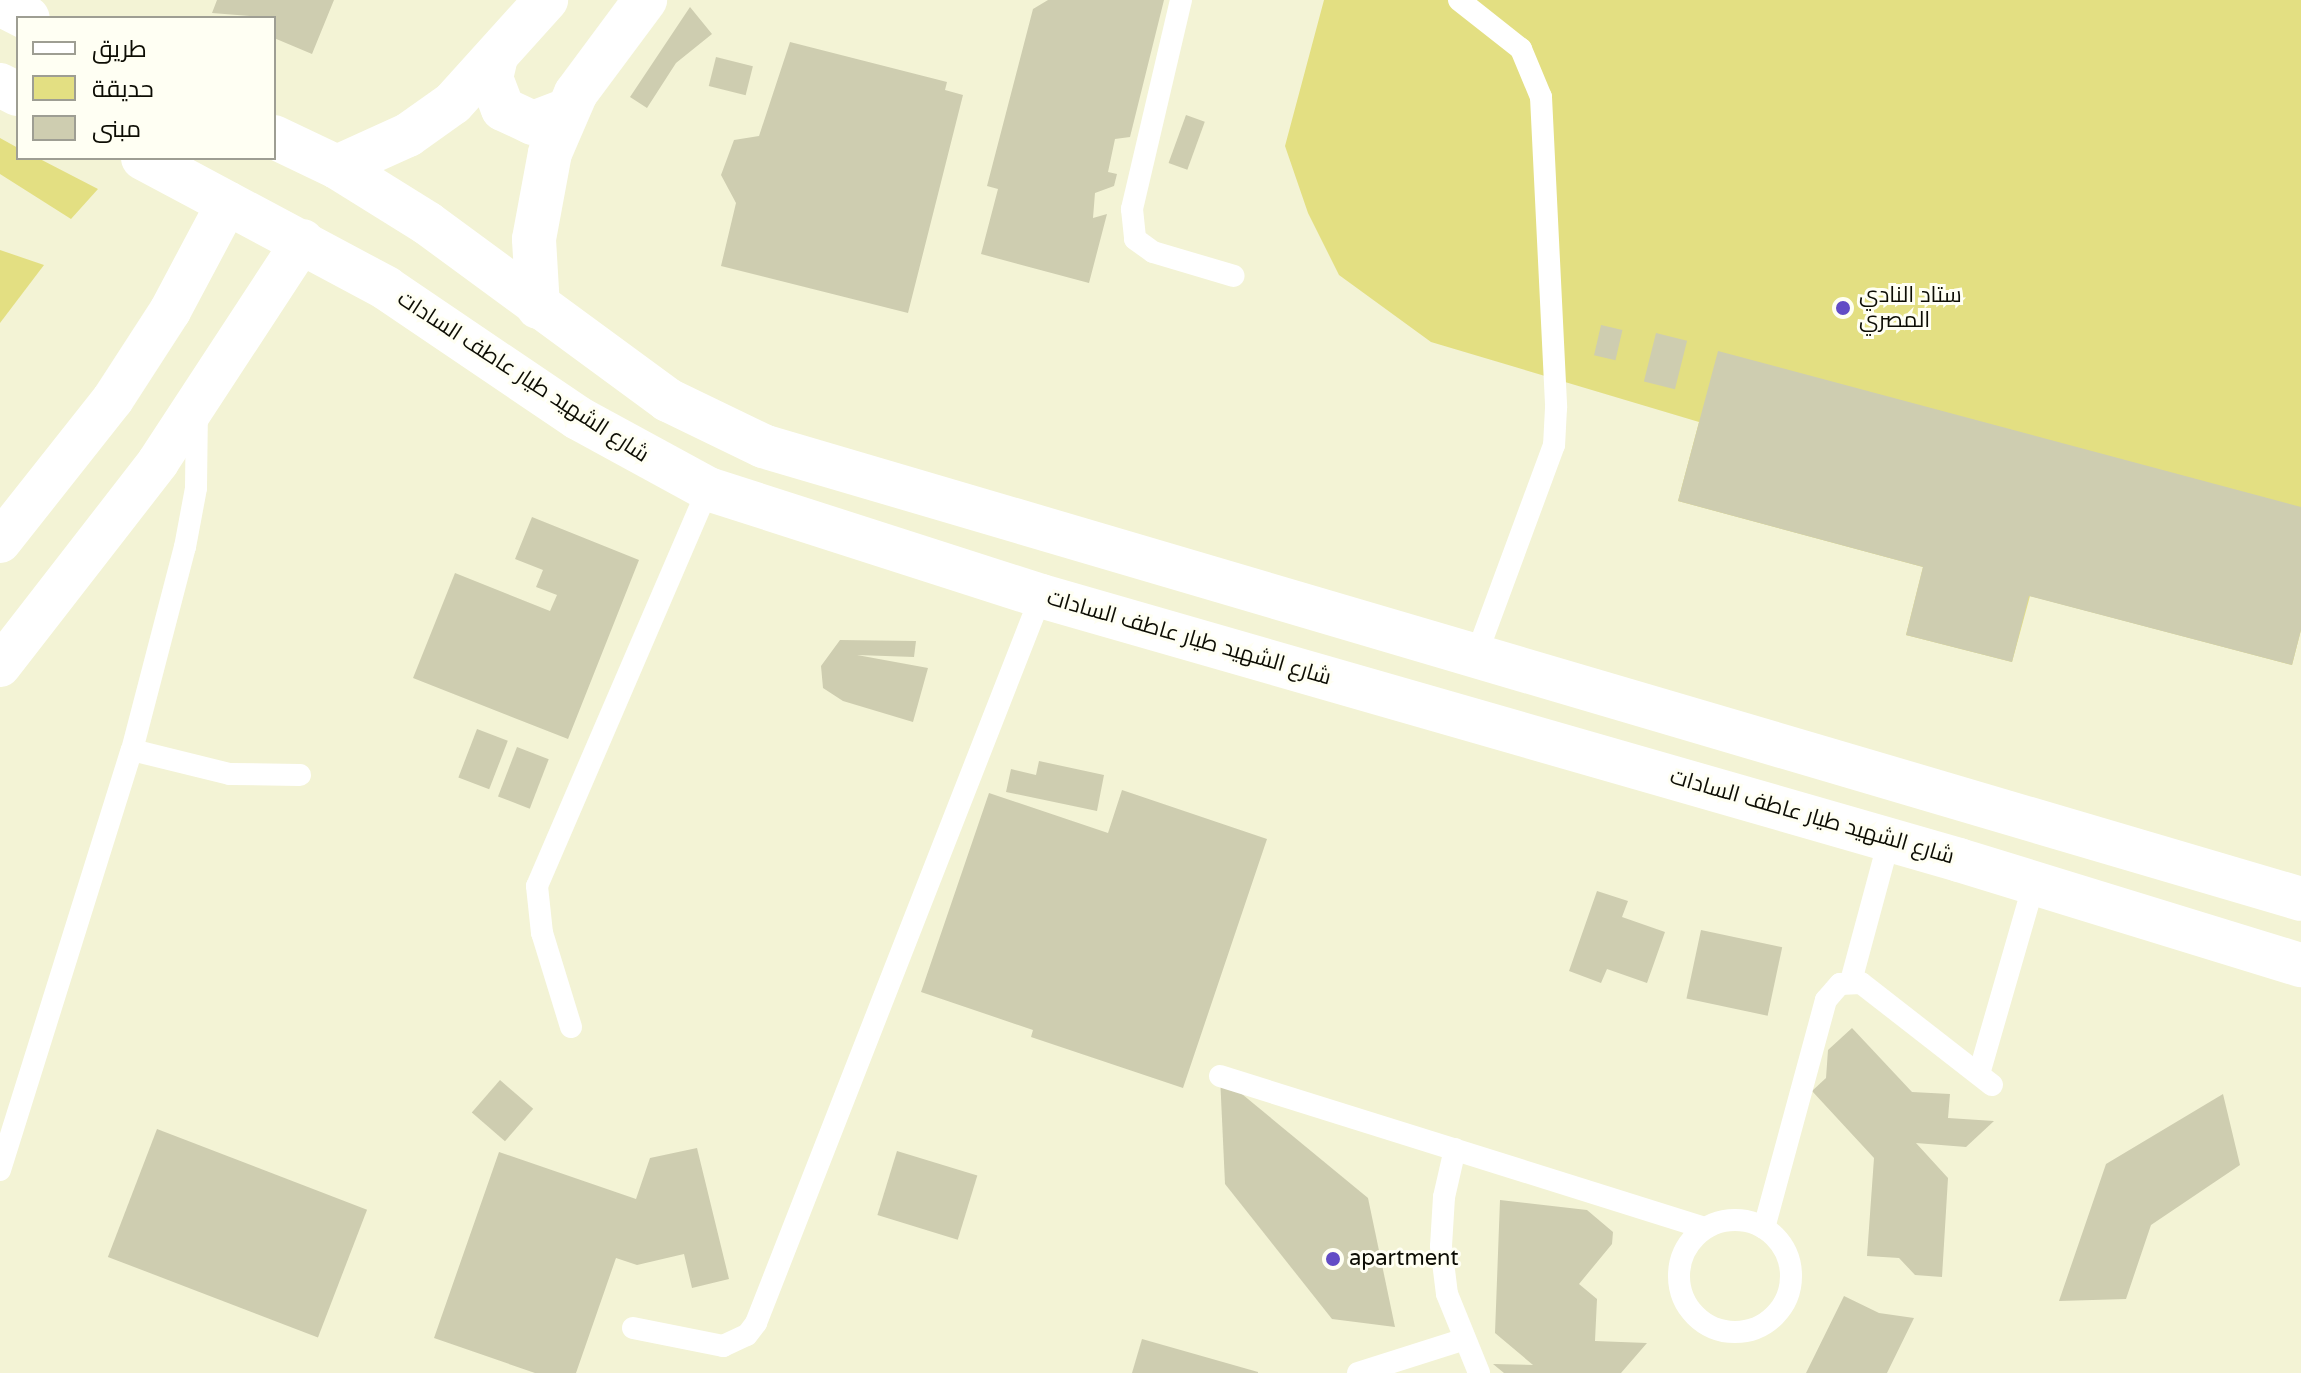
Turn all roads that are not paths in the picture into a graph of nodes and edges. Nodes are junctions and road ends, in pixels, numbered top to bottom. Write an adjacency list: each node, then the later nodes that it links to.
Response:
1 (546, 0): 7 (street)
2 (645, 0): 8 (street)
3 (1181, 0): 14 (lane)
4 (1459, 0): 20 (lane)
5 (0, 4): 6 (street)
6 (24, 16)
7 (495, 61): 8 (street); 11 (street)
8 (564, 111): 15 (street)
9 (276, 138): 11 (street)
10 (147, 160): 12 (street, شارع الشهيد طيار عاطف السادات)
11 (337, 167): 15 (street)
12 (228, 202): 13 (street, شارع الشهيد طيار عاطف السادات); 18 (street)
13 (303, 240): 16 (street); 17 (street, شارع الشهيد طيار عاطف السادات)
14 (1234, 276)
15 (538, 307): 20 (street)
16 (197, 405): 21 (street); 22 (lane)
17 (708, 489): 19 (street, شارع الشهيد طيار عاطف السادات); 31 (lane)
18 (0, 542)
19 (1041, 596): 25 (street, شارع الشهيد طيار عاطف السادات); 37 (lane)
20 (1476, 656): 24 (street)
21 (0, 666)
22 (132, 750): 23 (lane); 34 (lane)
23 (300, 775)
24 (1976, 800): 26 (street); 28 (street)
25 (1889, 840): 26 (street, شارع الشهيد طيار عاطف السادات); 30 (lane)
26 (1959, 860): 27 (street, شارع الشهيد طيار عاطف السادات)
27 (2034, 883): 29 (street, شارع الشهيد طيار عاطف السادات); 30 (lane)
28 (2301, 899)
29 (2301, 965)
30 (1851, 981): 36 (lane)
31 (571, 1027)
32 (1220, 1076): 33 (lane)
33 (1455, 1149): 35 (lane); 38 (lane)
34 (0, 1170)
35 (1705, 1228): 36 (lane); 36 (lane)
36 (1764, 1228)
37 (633, 1328)
38 (1462, 1340): 39 (lane); 40 (lane)
39 (1358, 1373)
40 (1479, 1373)

